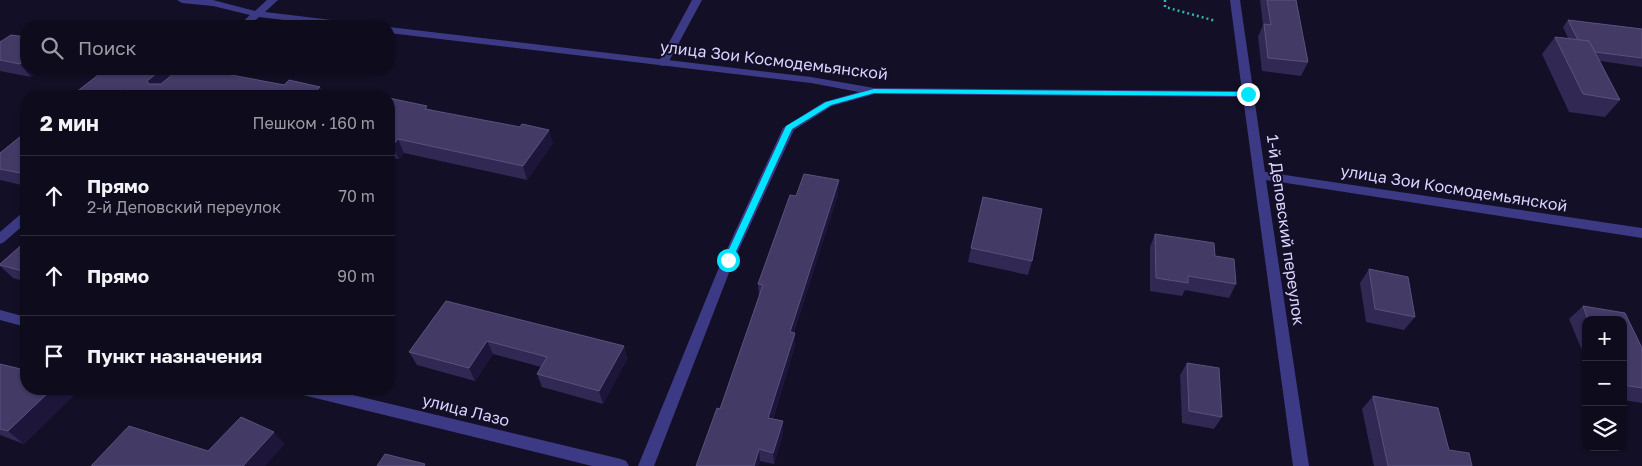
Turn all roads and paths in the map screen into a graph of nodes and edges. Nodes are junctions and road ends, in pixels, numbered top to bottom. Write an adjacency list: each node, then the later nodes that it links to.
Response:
1 (182, 0): 6 (street)
2 (273, 0): 6 (street)
3 (697, 0): 11 (street)
4 (1165, 0): 9 (path)
5 (1235, 0): 9 (street, 1-й Деповский переулок)
6 (257, 14): 7 (street); 8 (street)
7 (250, 20)
8 (307, 20)
9 (1238, 27): 13 (street, 1-й Деповский переулок)
10 (395, 31): 11 (street, улица Зои Космодемьянской)
11 (662, 63): 12 (street, улица Зои Космодемьянской)
12 (874, 91): 13 (street, улица Зои Космодемьянской); 22 (street)
13 (1248, 94): 14 (street, 1-й Деповский переулок)
14 (1260, 175): 16 (street, улица Зои Космодемьянской); 23 (street, 1-й Деповский переулок)
15 (20, 221): 17 (street)
16 (1642, 233)
17 (0, 239)
18 (0, 315): 19 (street)
19 (20, 320)
20 (328, 395): 21 (street, улица Лазо)
21 (621, 466)
22 (646, 466)
23 (1301, 466)

